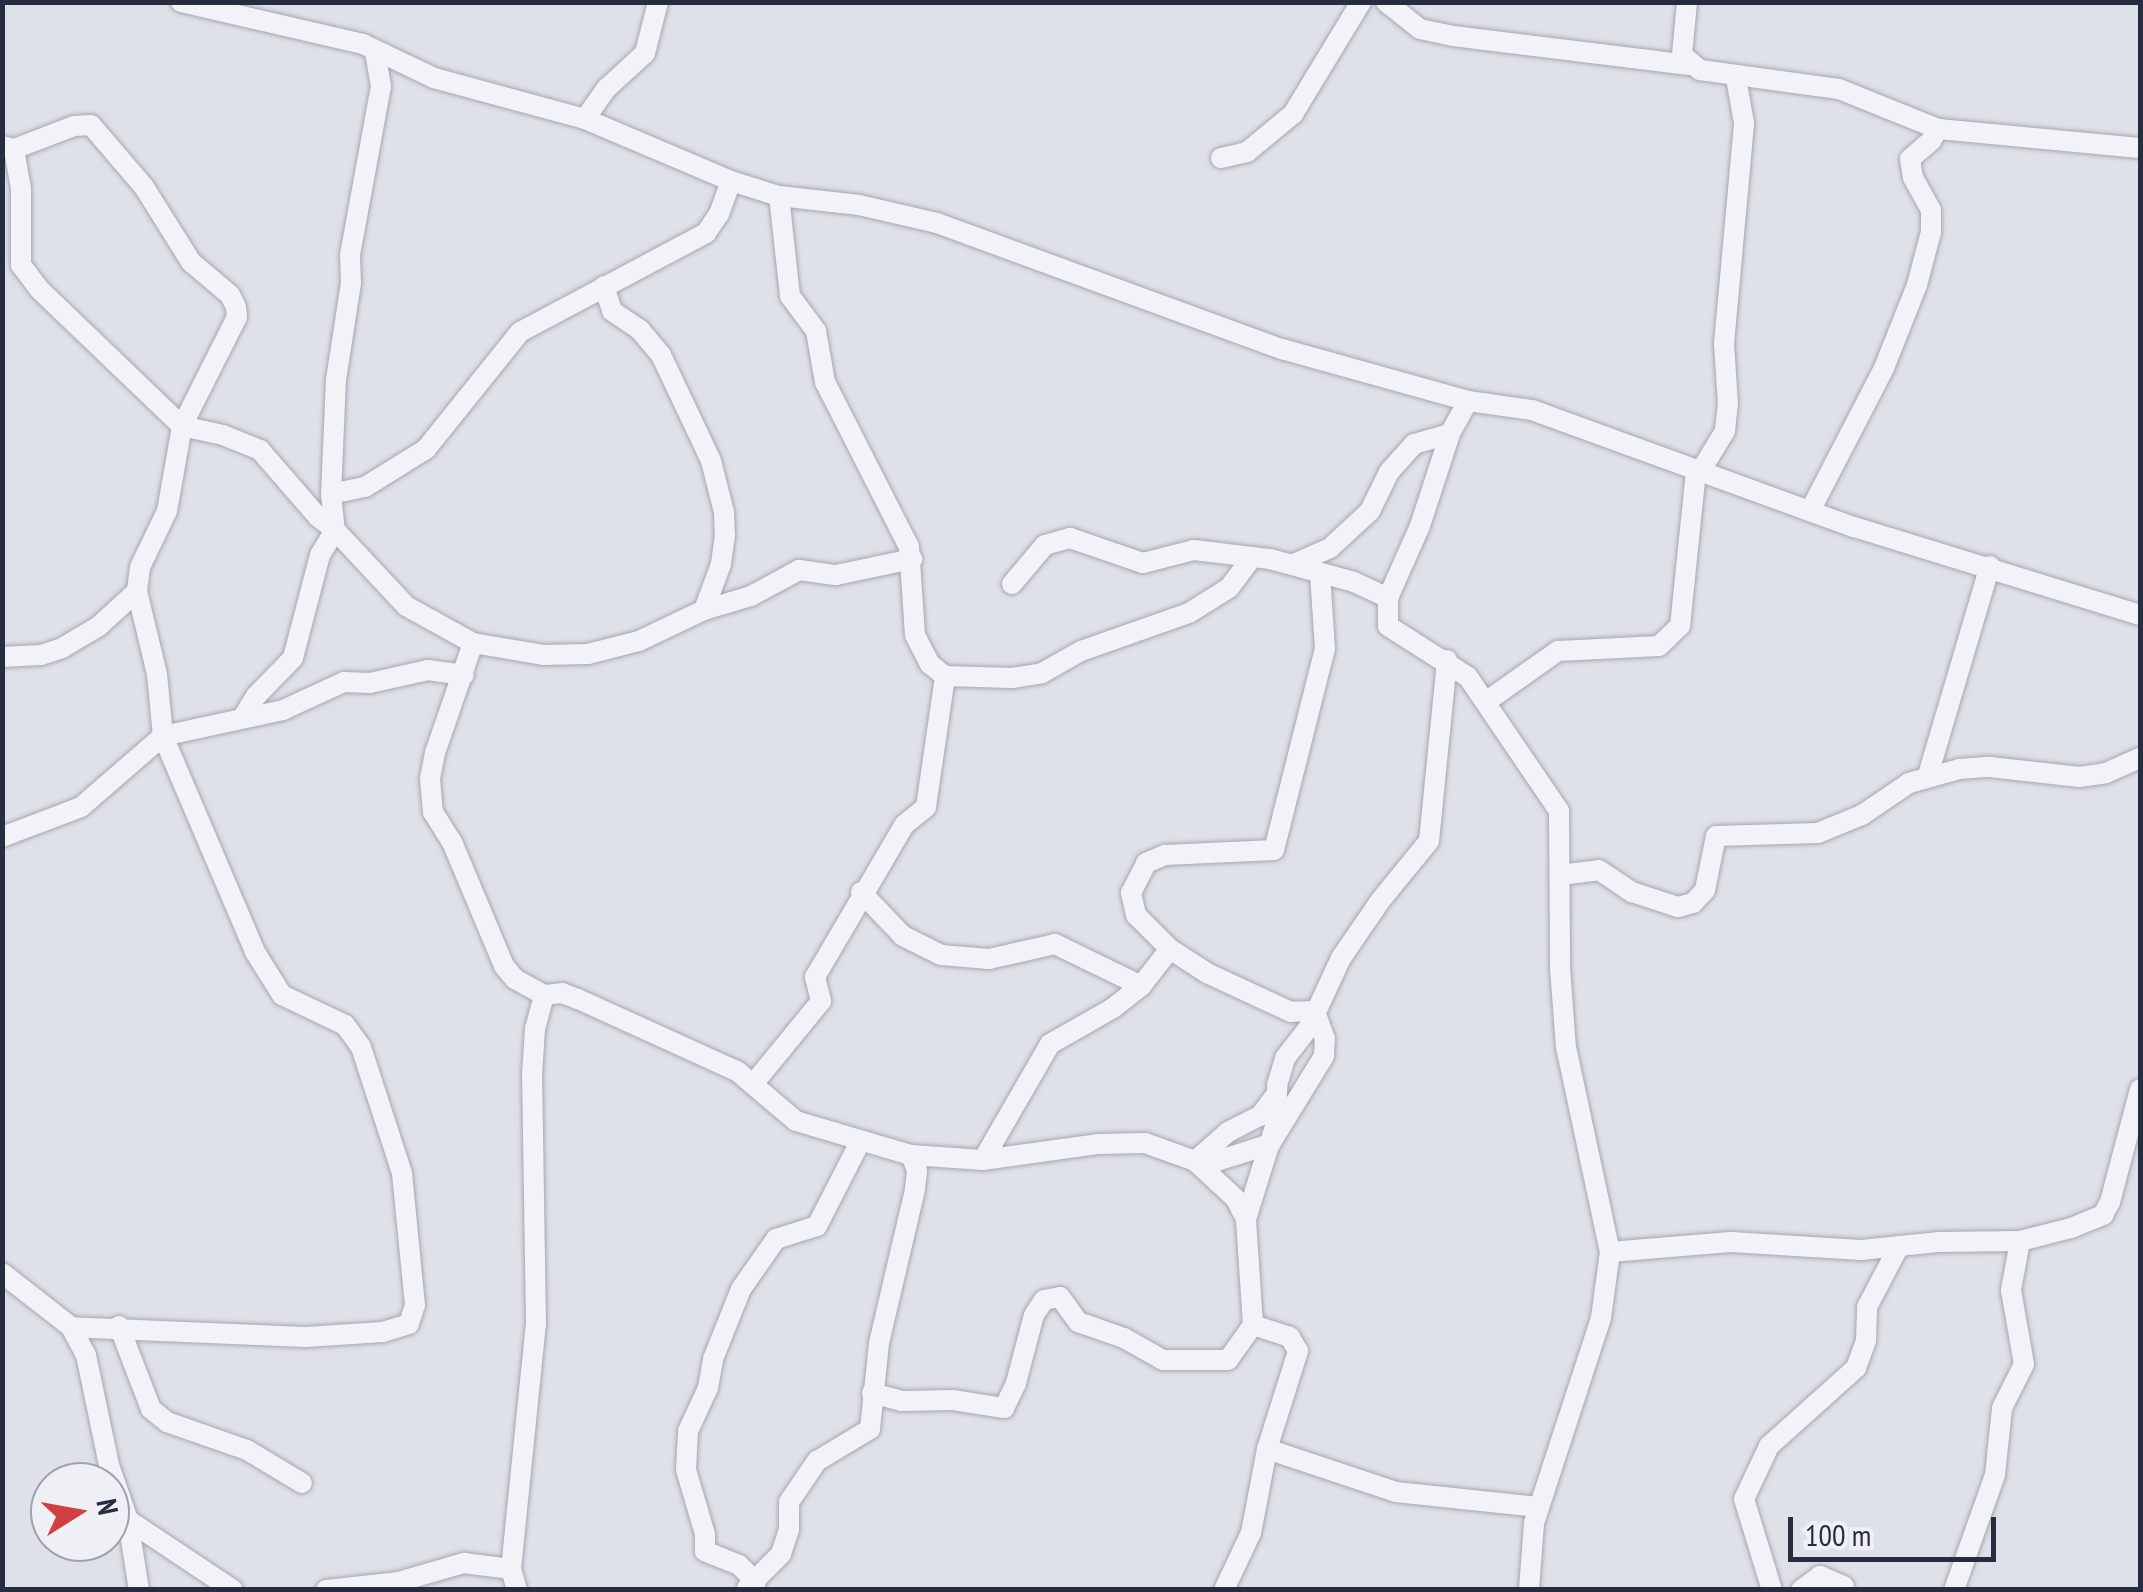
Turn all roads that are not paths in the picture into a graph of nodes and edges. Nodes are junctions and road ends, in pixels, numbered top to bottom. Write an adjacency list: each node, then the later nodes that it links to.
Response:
1 (181, 2): 6 (street)
2 (658, 2): 9 (street)
3 (1361, 2): 13 (street)
4 (1386, 2): 7 (street)
5 (1687, 2): 7 (street)
6 (375, 52): 9 (street); 21 (street)
7 (1690, 66): 8 (street)
8 (1736, 78): 10 (street); 20 (street)
9 (585, 119): 14 (street)
10 (1938, 128): 12 (street); 22 (street)
11 (8, 148): 18 (street); 18 (street)
12 (2140, 148)
13 (1222, 158)
14 (731, 181): 15 (street); 16 (street)
15 (779, 196): 17 (street); 24 (street)
16 (604, 286): 21 (street); 32 (street)
17 (1468, 400): 19 (street); 20 (street)
18 (182, 426): 23 (street); 30 (street)
19 (1450, 434): 26 (street); 31 (street)
20 (1699, 469): 22 (street); 39 (street)
21 (331, 494): 23 (street)
22 (1810, 511): 27 (street)
23 (335, 530): 34 (street); 40 (street)
24 (912, 560): 32 (street); 38 (street)
25 (1250, 560): 26 (street); 29 (street); 38 (street)
26 (1292, 564): 28 (street)
27 (1990, 566): 33 (street); 43 (street)
28 (1320, 573): 31 (street); 47 (street)
29 (1012, 584)
30 (136, 591): 35 (street); 41 (street)
31 (1388, 598): 36 (street)
32 (704, 610): 34 (street)
33 (2140, 616)
34 (473, 643): 37 (street)
35 (2, 658)
36 (1447, 660): 39 (street); 50 (street)
37 (464, 675): 40 (street); 49 (street)
38 (944, 676): 46 (street)
39 (1487, 701): 45 (street)
40 (242, 717): 41 (street)
41 (163, 736): 44 (street); 65 (street)
42 (2140, 758): 43 (street)
43 (1928, 775): 45 (street)
44 (2, 837)
45 (1560, 875): 62 (street)
46 (861, 892): 48 (street); 51 (street)
47 (1170, 949): 48 (street); 50 (street)
48 (1141, 986): 57 (street)
49 (544, 995): 51 (street); 74 (street)
50 (1315, 1011): 53 (street); 55 (street)
51 (754, 1083): 54 (street)
52 (2140, 1089): 60 (street)
53 (1276, 1095): 55 (street); 58 (street)
54 (860, 1142): 56 (street); 75 (street)
55 (1270, 1144): 58 (street); 59 (street)
56 (911, 1155): 57 (street); 67 (street)
57 (983, 1160): 58 (street)
58 (1196, 1161): 59 (street)
59 (1246, 1219): 64 (street)
60 (2020, 1241): 61 (street); 84 (street)
61 (1899, 1246): 62 (street); 82 (street)
62 (1610, 1252): 71 (street)
63 (2, 1273): 66 (street)
64 (1253, 1325): 67 (street); 68 (street)
65 (119, 1326): 66 (street); 70 (street)
66 (71, 1327): 69 (street)
67 (872, 1393): 75 (street)
68 (1267, 1448): 71 (street); 80 (street)
69 (107, 1462)
70 (302, 1483)
71 (1538, 1507): 81 (street)
72 (130, 1521): 78 (street)
73 (130, 1533): 77 (street)
74 (514, 1579): 79 (street)
75 (751, 1586)
76 (1844, 1586): 83 (street)
77 (139, 1590)
78 (233, 1590)
79 (326, 1590)
80 (1224, 1590)
81 (1528, 1590)
82 (1772, 1590)
83 (1801, 1590)
84 (1954, 1590)

